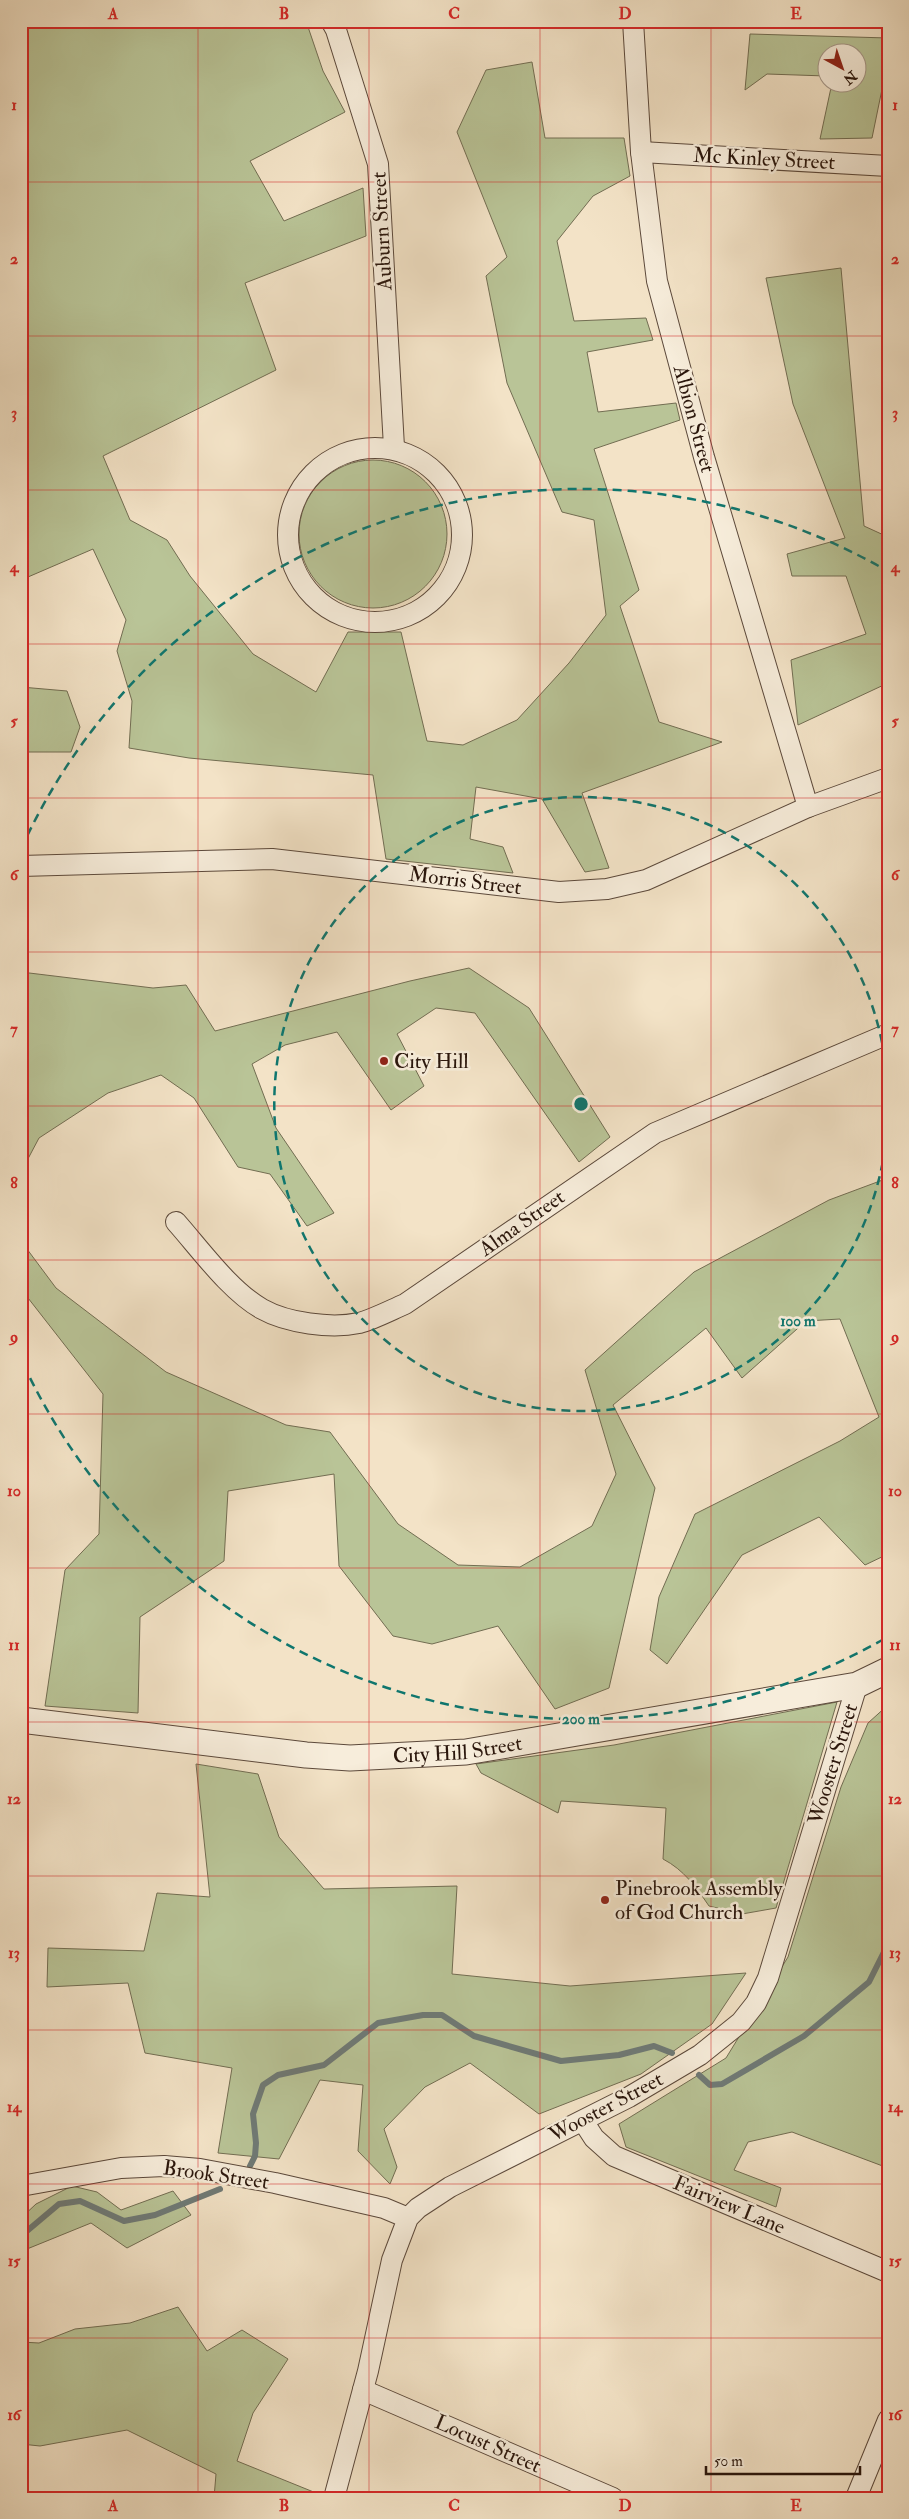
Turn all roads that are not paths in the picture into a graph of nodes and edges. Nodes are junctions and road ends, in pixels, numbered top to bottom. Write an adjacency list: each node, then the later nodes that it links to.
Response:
1 (633, 21): 3 (street, Albion Street)
2 (338, 24): 5 (street, Auburn Street)
3 (641, 152): 4 (street, Mc Kinley Street); 7 (street, Albion Street)
4 (888, 166)
5 (394, 448): 5 (street)
6 (888, 778): 7 (street, Morris Street)
7 (808, 807): 8 (street, Morris Street)
8 (21, 866)
9 (888, 1034): 10 (street, Alma Street)
10 (176, 1222)
11 (888, 1670): 12 (street, City Hill Street)
12 (857, 1685): 13 (street, City Hill Street); 14 (street, Wooster Street)
13 (21, 1720)
14 (584, 2121): 16 (street, Wooster Street); 17 (street, Fairview Lane)
15 (21, 2186): 16 (street, Brook Street)
16 (408, 2218): 18 (street, Wooster Street)
17 (888, 2272)
18 (363, 2390): 20 (street, Wooster Street); 21 (street, Locust Street)
19 (888, 2420): 22 (street)
20 (334, 2498)
21 (613, 2498)
22 (856, 2498)

